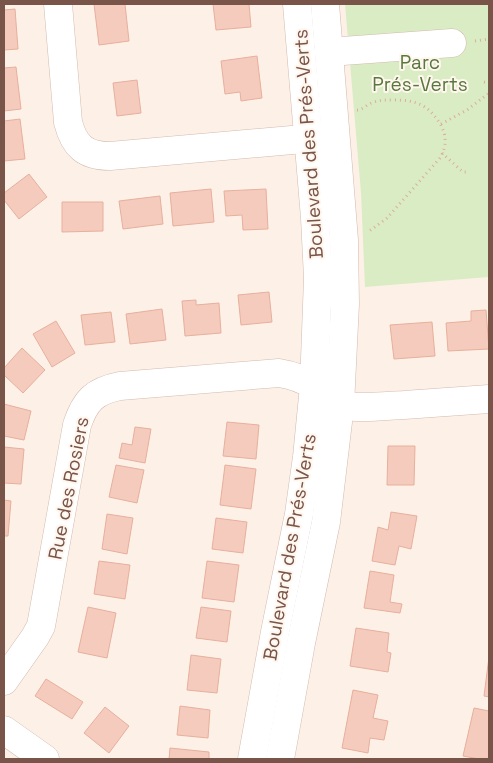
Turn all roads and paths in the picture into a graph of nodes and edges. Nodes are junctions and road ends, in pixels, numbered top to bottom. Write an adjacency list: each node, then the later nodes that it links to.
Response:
1 (58, 4): 12 (street)
2 (297, 4): 12 (street, Boulevard des Prés-Verts)
3 (325, 4): 5 (street, Boulevard des Prés-Verts)
4 (452, 43): 5 (street)
5 (329, 52): 11 (street, Boulevard des Prés-Verts)
6 (484, 82): 7 (path)
7 (489, 83)
8 (489, 93): 10 (path)
9 (351, 111): 10 (path)
10 (441, 124): 13 (path)
11 (336, 136): 12 (street); 18 (street, Boulevard des Prés-Verts)
12 (308, 138): 16 (street, Boulevard des Prés-Verts)
13 (442, 154): 14 (path); 15 (path)
14 (467, 172)
15 (360, 235)
16 (314, 386): 18 (street, Rue des Rosiers); 19 (street, Rue des Rosiers); 22 (street, Boulevard des Prés-Verts)
17 (489, 398): 18 (street)
18 (340, 405): 23 (street, Boulevard des Prés-Verts)
19 (4, 681)
20 (4, 730): 21 (street)
21 (45, 759)
22 (252, 759)
23 (280, 759)

